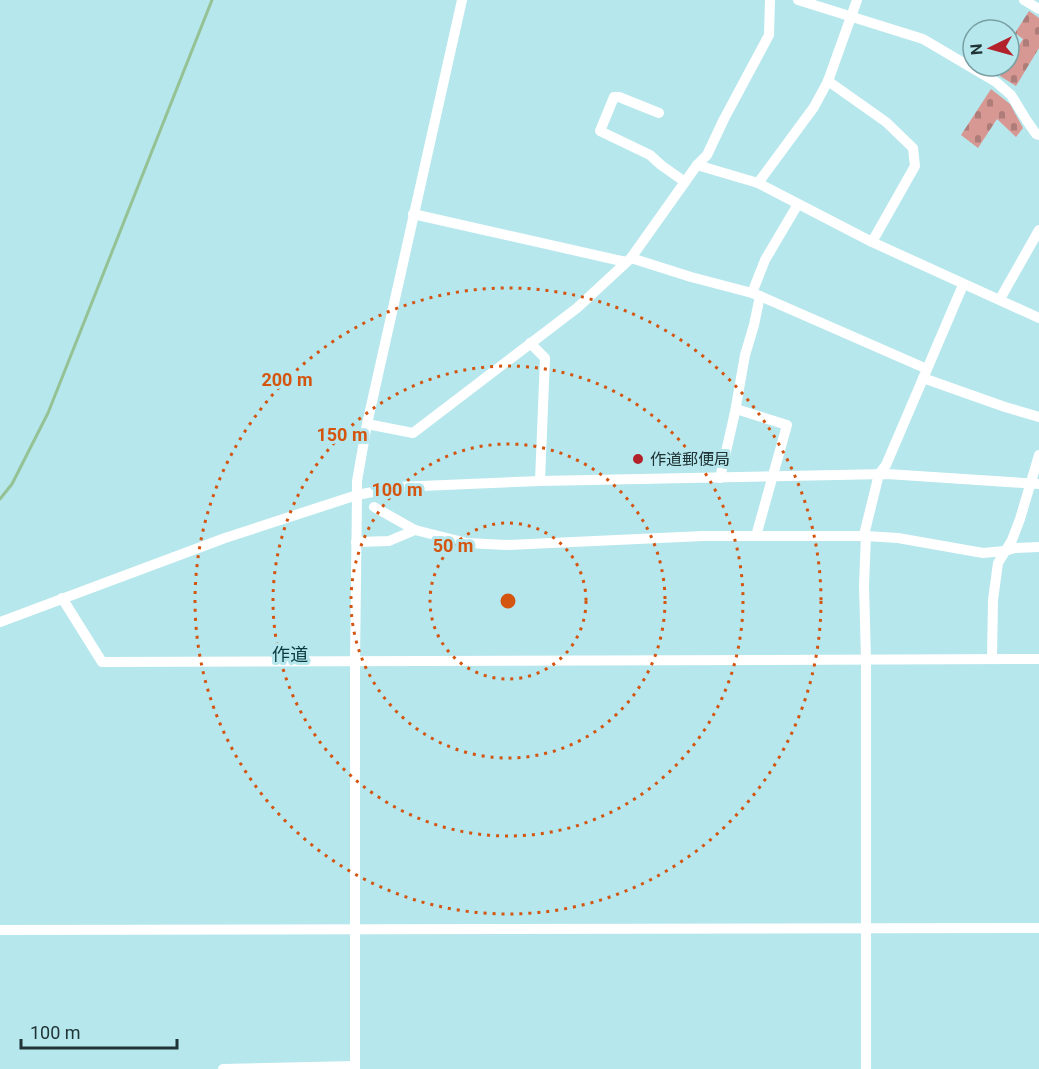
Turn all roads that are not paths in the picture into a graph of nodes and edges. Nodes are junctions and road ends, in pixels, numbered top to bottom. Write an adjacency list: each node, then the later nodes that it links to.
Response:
1 (462, 0): 15 (street)
2 (770, 0): 11 (street)
3 (798, 0): 7 (street)
4 (857, 0): 7 (street)
5 (1024, 0): 6 (street)
6 (1039, 9)
7 (851, 16): 8 (street); 10 (street)
8 (828, 81): 13 (street); 17 (street)
9 (659, 112): 12 (street)
10 (1039, 135)
11 (698, 165): 12 (street); 13 (street)
12 (685, 182): 18 (street)
13 (758, 183): 14 (street)
14 (798, 204): 17 (street); 20 (street)
15 (413, 214): 18 (street); 27 (street)
16 (1039, 230): 21 (street)
17 (872, 242): 19 (street)
18 (628, 260): 20 (street); 23 (street)
19 (963, 285): 21 (street); 24 (street)
20 (756, 295): 24 (street); 25 (street)
21 (1000, 300): 22 (street)
22 (1039, 318)
23 (530, 343): 27 (street); 32 (street)
24 (925, 374): 26 (street); 29 (street)
25 (736, 409): 30 (street); 31 (street)
26 (1039, 417)
27 (367, 424): 34 (street)
28 (1039, 456): 33 (street)
29 (879, 474): 30 (street); 33 (street); 38 (street)
30 (774, 476): 31 (street); 37 (street)
31 (720, 478): 32 (street)
32 (540, 481): 34 (street)
33 (1035, 484): 41 (street)
34 (357, 495): 39 (street); 42 (street)
35 (374, 507): 36 (street)
36 (415, 530): 37 (street); 39 (street)
37 (756, 536): 38 (street)
38 (866, 536): 41 (street); 46 (street)
39 (356, 542): 47 (street)
40 (1039, 547): 41 (street)
41 (1005, 551): 44 (street)
42 (62, 598): 43 (street); 47 (street)
43 (0, 622)
44 (992, 658): 45 (street); 46 (street)
45 (1039, 658)
46 (866, 660): 47 (street); 48 (street)
47 (355, 662): 51 (street)
48 (865, 928): 49 (street); 51 (street); 54 (street)
49 (1039, 928)
50 (0, 930): 51 (street)
51 (355, 930): 52 (street)
52 (355, 1068): 53 (street)
53 (223, 1069)
54 (866, 1069)

